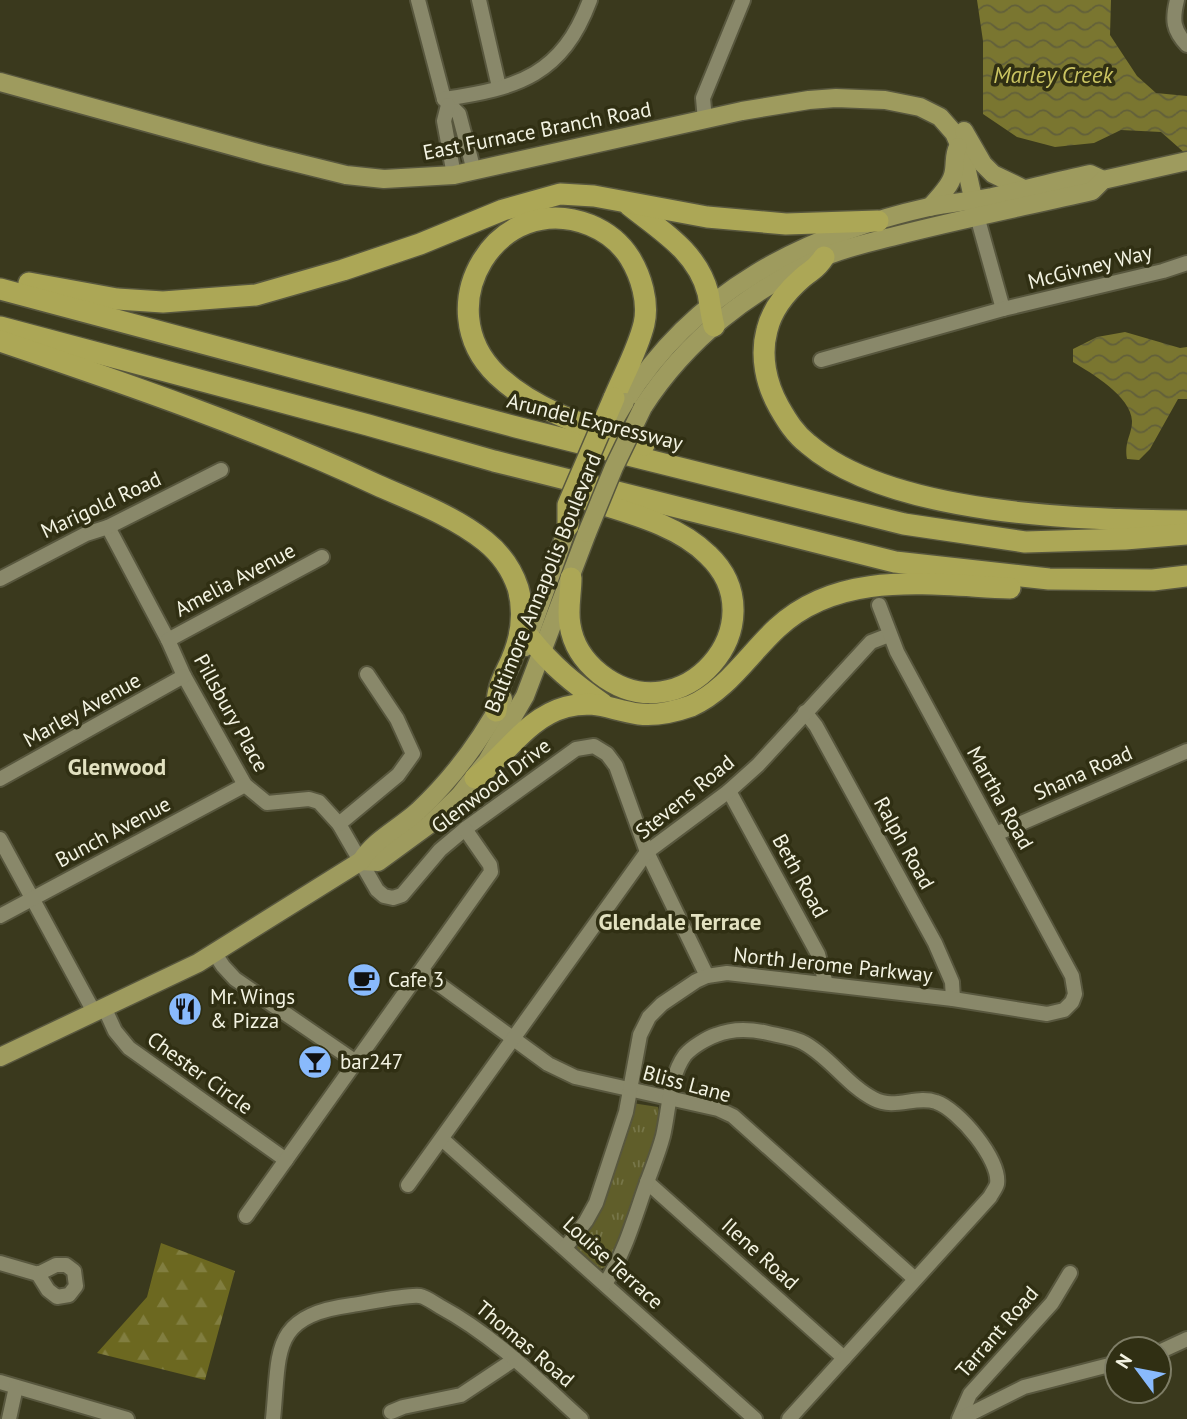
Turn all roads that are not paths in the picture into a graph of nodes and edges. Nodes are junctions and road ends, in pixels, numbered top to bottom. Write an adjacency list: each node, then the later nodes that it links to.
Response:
1 (418, 0): 11 (street)
2 (479, 0): 10 (street)
3 (590, 0): 10 (street)
4 (743, 0): 13 (street)
5 (1177, 0): 7 (street)
6 (1187, 4): 7 (street)
7 (1172, 21): 8 (street)
8 (1187, 45)
9 (0, 82): 17 (main road, East Furnace Branch Road)
10 (499, 87): 11 (street)
11 (446, 102): 16 (street); 17 (street)
12 (940, 117): 13 (main road, East Furnace Branch Road); 14 (main road); 19 (main road, East Furnace Branch Road)
13 (705, 120): 16 (main road, East Furnace Branch Road)
14 (960, 144): 21 (main road); 22 (main road)
15 (1183, 162): 18 (main road, Baltimore Annapolis Boulevard)
16 (474, 171): 17 (main road, East Furnace Branch Road)
17 (454, 175)
18 (1103, 180): 19 (main road, Baltimore Annapolis Boulevard); 22 (main road, Baltimore Annapolis Boulevard)
19 (1022, 188): 22 (main road, Baltimore Annapolis Boulevard)
20 (624, 202): 23 (highway); 26 (highway); 29 (highway)
21 (930, 207): 22 (main road, Baltimore Annapolis Boulevard); 23 (main road, Baltimore Annapolis Boulevard)
22 (976, 208): 24 (main road, Baltimore Annapolis Boulevard); 28 (street, McGivney Way)
23 (878, 221): 29 (main road, Baltimore Annapolis Boulevard)
24 (824, 257): 29 (main road, Baltimore Annapolis Boulevard); 37 (highway)
25 (1187, 263): 28 (street, McGivney Way)
26 (0, 277)
27 (0, 289): 36 (highway, Arundel Expressway)
28 (1003, 309): 32 (street, McGivney Way)
29 (712, 316): 33 (main road, Baltimore Annapolis Boulevard); 39 (main road, Baltimore Annapolis Boulevard, bridge)
30 (0, 327): 34 (highway)
31 (0, 341): 53 (highway)
32 (821, 360)
33 (619, 400): 36 (highway); 39 (highway, bridge)
34 (494, 461): 43 (highway); 45 (highway)
35 (220, 470): 38 (street, Marigold Road)
36 (706, 476): 40 (highway, Arundel Expressway)
37 (1187, 521)
38 (108, 527): 44 (street, Marigold Road); 48 (street, Pillsbury Place)
39 (578, 530): 43 (main road, Baltimore Annapolis Boulevard); 49 (main road, Baltimore Annapolis Boulevard)
40 (1187, 534)
41 (322, 557): 48 (street, Amelia Avenue)
42 (1187, 576): 45 (highway)
43 (571, 578): 49 (main road, Baltimore Annapolis Boulevard)
44 (0, 579)
45 (1121, 580): 52 (highway)
46 (879, 605): 47 (street, Martha Road)
47 (889, 635): 54 (street, Stevens Road); 62 (street, Martha Road)
48 (168, 640): 51 (street, Pillsbury Place)
49 (535, 645): 52 (highway); 53 (main road, Baltimore Annapolis Boulevard); 56 (main road, Baltimore Annapolis Boulevard)
50 (367, 674): 60 (street)
51 (184, 676): 57 (street, Marley Avenue); 58 (street, Pillsbury Place)
52 (603, 704): 56 (highway)
53 (496, 711): 65 (main road, Baltimore Annapolis Boulevard)
54 (805, 712): 59 (street, Stevens Road); 72 (street, Ralph Road)
55 (1187, 751): 62 (street, Shana Road)
56 (475, 778): 65 (main road, Baltimore Annapolis Boulevard)
57 (0, 779)
58 (246, 785): 60 (street, Pillsbury Place); 66 (street, Bunch Avenue)
59 (729, 790): 64 (street, Stevens Road); 71 (street, Beth Road)
60 (339, 824): 65 (street, Pillsbury Place)
61 (465, 830): 64 (street, Glenwood Drive); 65 (street, Glenwood Drive); 69 (street)
62 (996, 834): 74 (street, Martha Road)
63 (0, 839): 66 (street, Chester Circle)
64 (647, 852): 70 (street, Glenwood Drive); 75 (street, Stevens Road)
65 (361, 862): 68 (main road, Baltimore Annapolis Boulevard)
66 (33, 898): 67 (street, Bunch Avenue); 73 (street, Chester Circle)
67 (0, 916)
68 (215, 954): 73 (main road, Baltimore Annapolis Boulevard); 77 (street)
69 (421, 971): 75 (street, Bliss Lane); 77 (street)
70 (707, 976): 71 (street, North Jerome Parkway); 78 (street, North Jerome Parkway)
71 (826, 984): 72 (street, North Jerome Parkway)
72 (953, 999): 74 (street, North Jerome Parkway)
73 (99, 1009): 76 (main road, Baltimore Annapolis Boulevard); 81 (street, Chester Circle)
74 (1064, 1010)
75 (515, 1038): 78 (street, Bliss Lane); 80 (street, Stevens Road)
76 (0, 1057)
77 (356, 1062): 81 (street)
78 (630, 1091): 79 (street, Bliss Lane); 85 (street, North Jerome Parkway)
79 (669, 1098): 82 (street); 89 (street, Bliss Lane); 89 (street)
80 (442, 1139): 83 (street, Stevens Road); 85 (street, Louise Terrace)
81 (286, 1160): 84 (street)
82 (647, 1182): 90 (street); 91 (street, Ilene Road)
83 (408, 1185)
84 (246, 1216)
85 (565, 1248): 90 (street, Louise Terrace)
86 (0, 1263): 88 (street)
87 (1070, 1273): 103 (street, Tarrant Road)
88 (38, 1274)
89 (915, 1279): 91 (street)
90 (605, 1284): 101 (street, Louise Terrace)
91 (845, 1358): 102 (street)
92 (515, 1359): 96 (street); 99 (street, Thomas Road); 100 (street, Thomas Road)
93 (1103, 1367): 103 (street)
94 (0, 1382): 95 (street)
95 (16, 1387): 97 (street); 98 (street)
96 (391, 1412)
97 (120, 1418)
98 (9, 1419)
99 (273, 1419)
100 (581, 1419)
101 (755, 1419)
102 (789, 1419)
103 (959, 1419)

